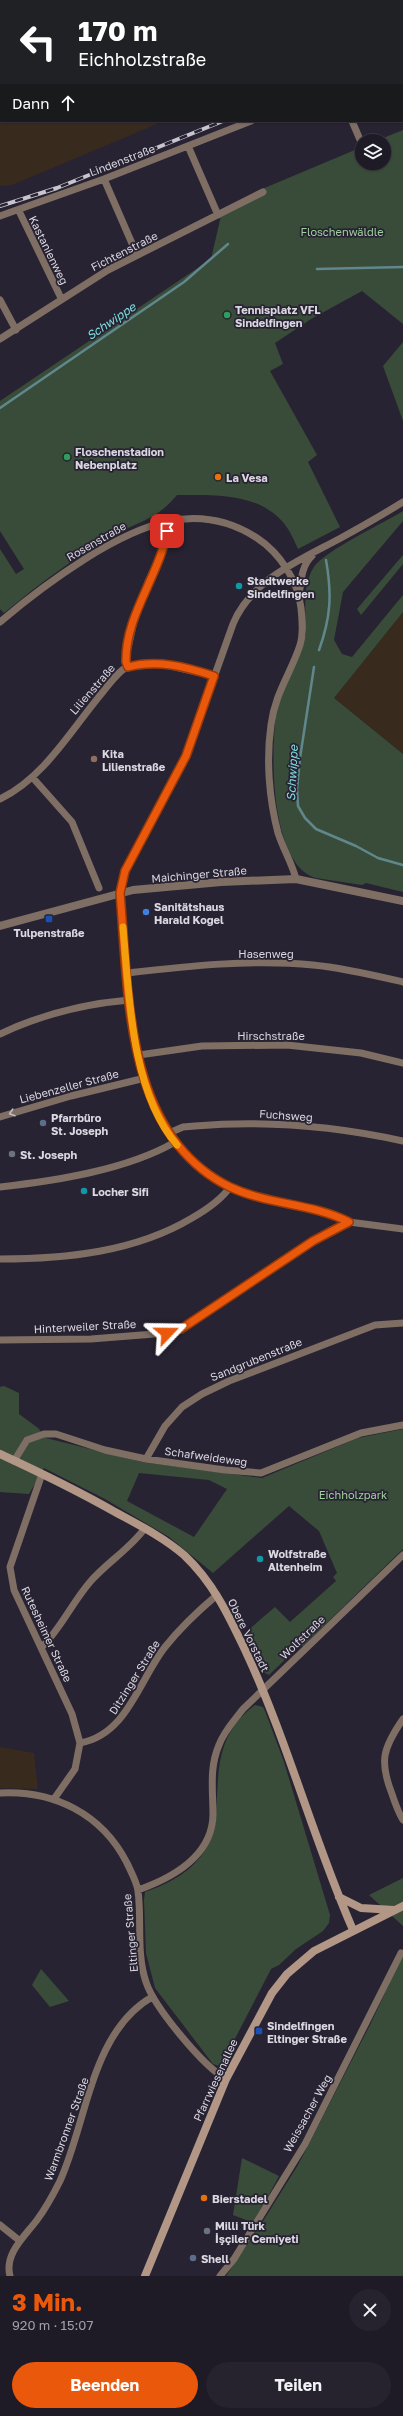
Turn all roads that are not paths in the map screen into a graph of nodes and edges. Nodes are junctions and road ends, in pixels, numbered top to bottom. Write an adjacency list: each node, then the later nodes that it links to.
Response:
1 (248, 122): 4 (street, Lindenstraße)
2 (352, 122): 3 (street)
3 (358, 134)
4 (188, 146): 5 (street, Lindenstraße); 8 (street)
5 (104, 179): 7 (street, Lindenstraße); 10 (street)
6 (263, 192): 8 (street, Fichtenstraße)
7 (19, 211): 9 (street, Lindenstraße); 11 (street, Kastanienweg)
8 (218, 215): 10 (street, Fichtenstraße)
9 (0, 216)
10 (137, 255): 11 (street, Fichtenstraße)
11 (61, 298): 13 (street, Fichtenstraße)
12 (0, 300): 13 (street)
13 (16, 330): 14 (street, Fichtenstraße)
14 (0, 339)
15 (403, 502): 17 (street)
16 (168, 520): 18 (street, Rosenstraße); 20 (street, Rosenstraße); 21 (street, Lilienstraße)
17 (316, 551): 18 (street); 19 (street)
18 (285, 568): 19 (street, Rosenstraße); 22 (street)
19 (299, 598): 25 (street, Rosenstraße)
20 (0, 622)
21 (128, 667): 22 (street); 23 (street, Lilienstraße)
22 (214, 676): 27 (street)
23 (33, 778): 24 (street, Lilienstraße); 26 (street)
24 (0, 799)
25 (296, 879): 27 (street, Maichinger Straße); 28 (street, Maichinger Straße)
26 (99, 888)
27 (120, 893): 29 (street, Maichinger Straße); 30 (street)
28 (403, 901)
29 (0, 926)
30 (127, 973): 31 (street, Hasenweg); 32 (street)
31 (403, 982)
32 (129, 1000): 33 (street); 34 (street)
33 (0, 1034)
34 (139, 1055): 35 (street, Hirschstraße); 36 (street)
35 (403, 1063)
36 (145, 1078): 37 (street, Liebenzeller Straße, one-way to 37); 38 (street)
37 (0, 1117)
38 (169, 1133): 39 (street, Fuchsweg); 40 (street)
39 (403, 1141)
40 (175, 1142): 41 (street); 42 (street)
41 (0, 1187)
42 (230, 1187): 43 (street); 45 (street)
43 (349, 1222): 44 (street); 47 (street, Hinterweiler Straße)
44 (403, 1229)
45 (0, 1259)
46 (403, 1323): 50 (street, Sandgrubenstraße)
47 (0, 1340)
48 (403, 1425): 50 (street, Schafweideweg)
49 (0, 1454): 51 (main road, Obere Vorstadt)
50 (146, 1459): 51 (street, Schafweideweg)
51 (14, 1461): 52 (main road, Obere Vorstadt)
52 (42, 1474): 53 (main road, Obere Vorstadt); 56 (street, Rutesheimer Straße)
53 (145, 1528): 55 (main road, Obere Vorstadt); 56 (street)
54 (403, 1555): 57 (street, Wolfstraße)
55 (217, 1595): 57 (main road, Obere Vorstadt); 59 (street, Ditzinger Straße)
56 (42, 1648): 59 (street, Rutesheimer Straße)
57 (263, 1690): 63 (street, Wolfstraße); 64 (main road, Obere Vorstadt)
58 (403, 1719): 62 (street)
59 (80, 1743): 61 (street, Rutesheimer Straße)
60 (0, 1793): 61 (street, Eltinger Straße)
61 (54, 1799): 63 (street, Eltinger Straße)
62 (403, 1820)
63 (138, 1890): 69 (street, Eltinger Straße)
64 (339, 1897): 66 (main road); 67 (main road, Obere Vorstadt)
65 (403, 1906): 66 (main road, Pfarrwiesenallee)
66 (395, 1910): 67 (main road, Pfarrwiesenallee)
67 (353, 1930): 70 (main road, Pfarrwiesenallee)
68 (401, 1953): 75 (street, Weissacher Weg)
69 (152, 1997): 70 (street, Eltinger Straße); 72 (street, Warmbronner Straße)
70 (226, 2079): 74 (main road, Pfarrwiesenallee)
71 (0, 2225): 72 (street)
72 (20, 2241): 73 (street, Warmbronner Straße)
73 (10, 2276)
74 (145, 2276)
75 (220, 2276)

